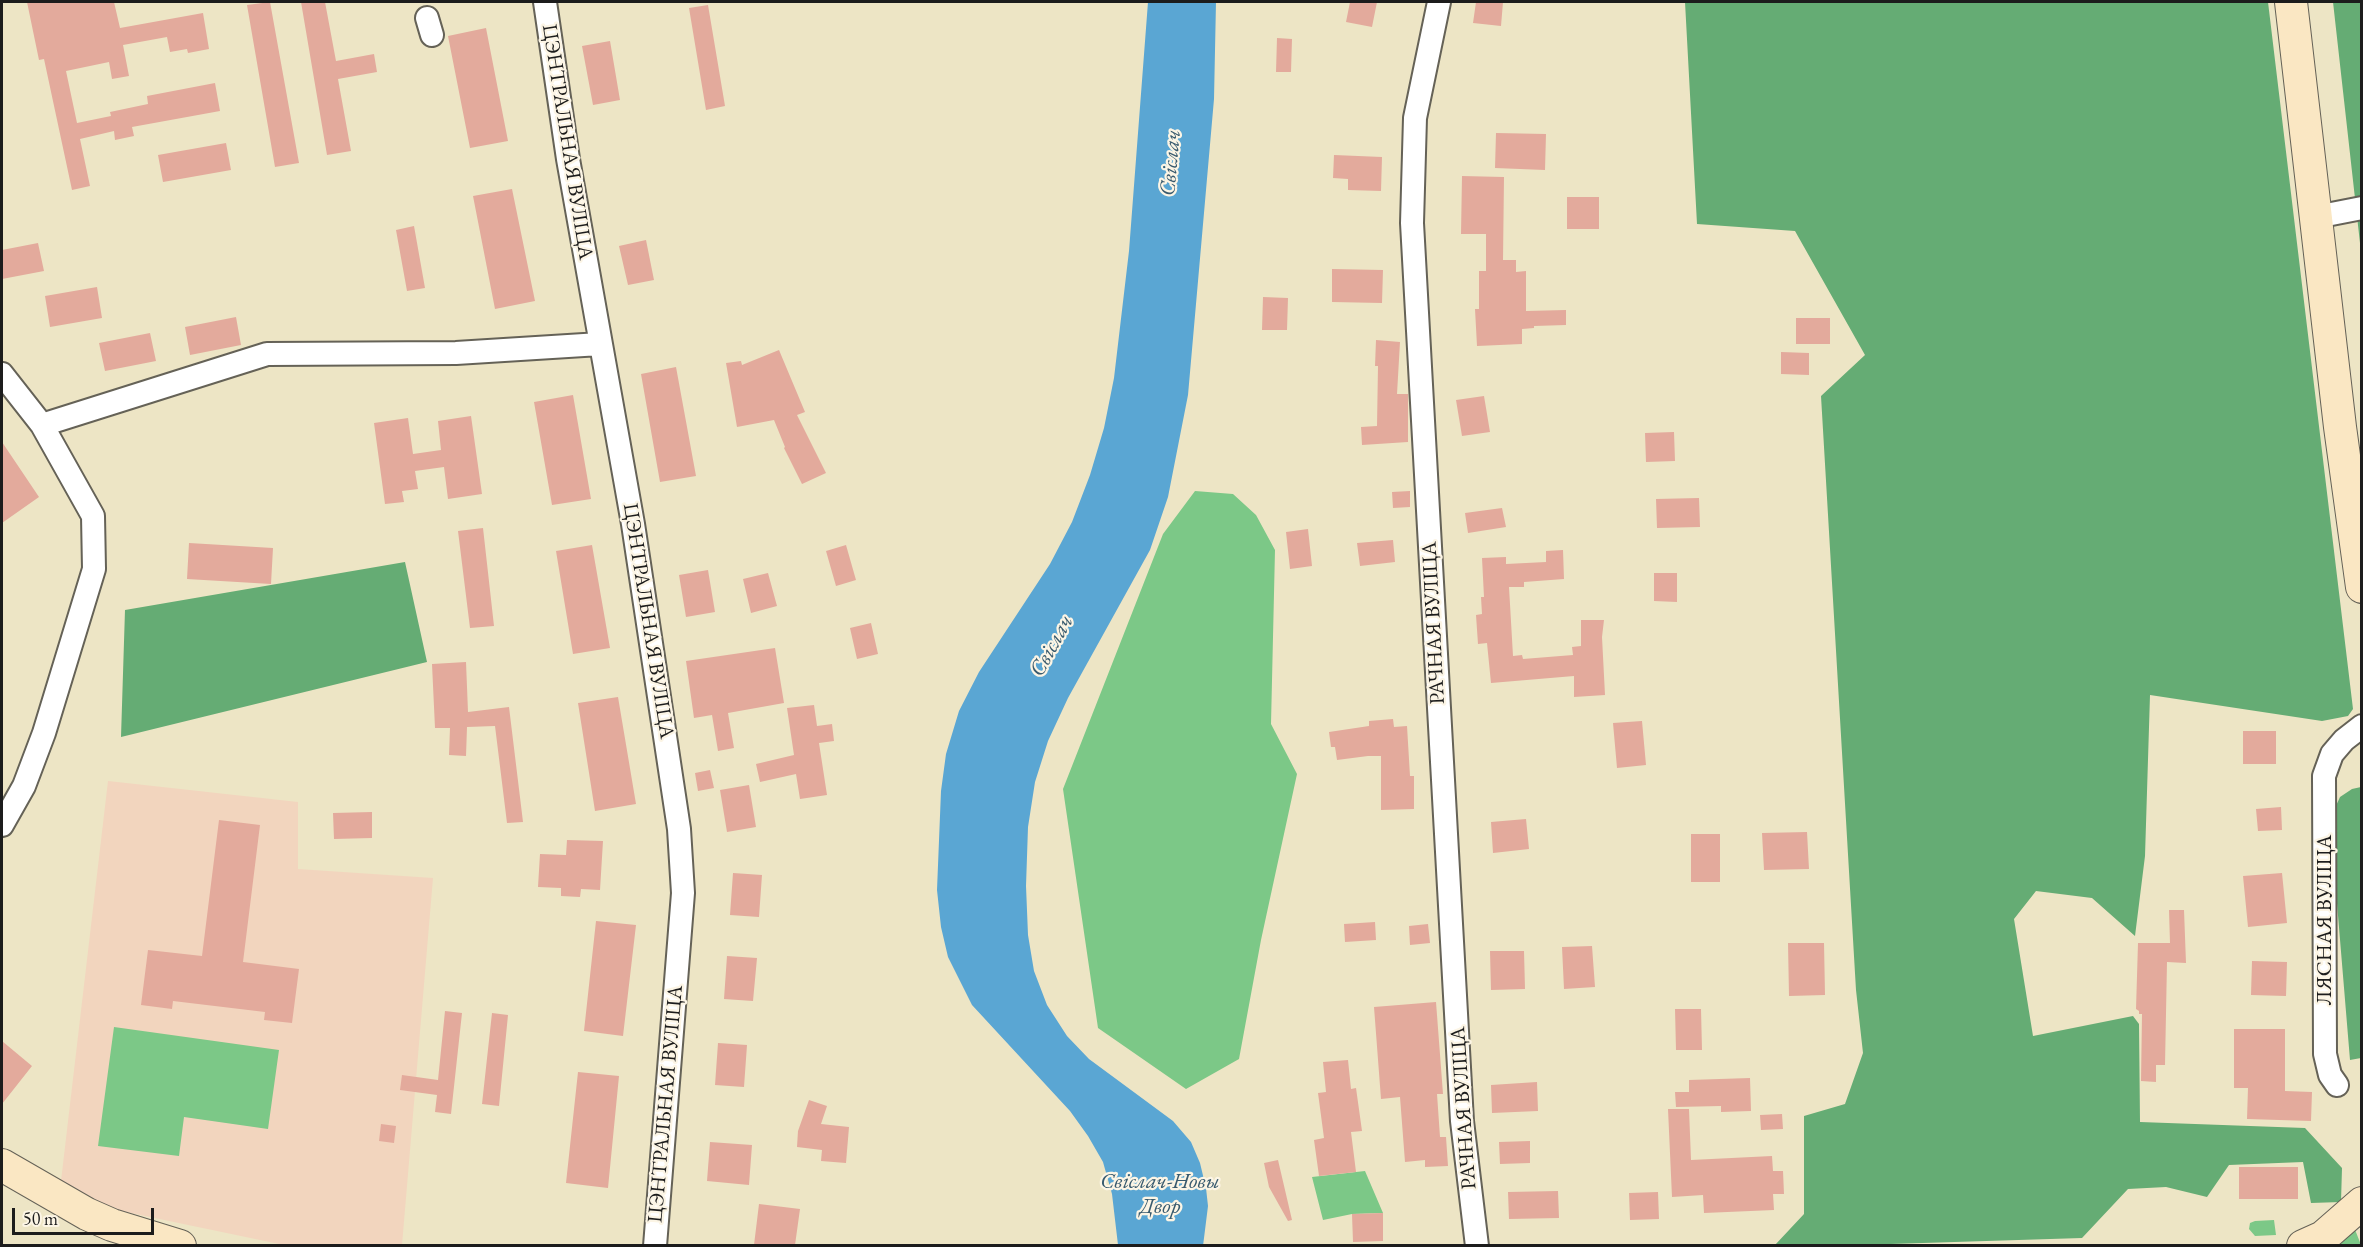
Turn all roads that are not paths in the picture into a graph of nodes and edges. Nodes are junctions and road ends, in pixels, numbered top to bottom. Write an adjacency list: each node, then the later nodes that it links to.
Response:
1 (545, 2): 6 (street, ЦЭНТРАЛЬНАЯ ВУЛІЦА)
2 (1439, 2): 17 (street, РАЧНАЯ ВУЛІЦА)
3 (2291, 2): 5 (main road)
4 (2361, 208): 5 (street)
5 (2316, 216): 9 (main road)
6 (600, 344): 8 (street); 16 (street, ЦЭНТРАЛЬНАЯ ВУЛІЦА)
7 (2, 374): 8 (street)
8 (42, 425): 11 (street)
9 (2361, 587)
10 (2361, 726): 12 (street, ЛЯСНАЯ ВУЛІЦА)
11 (2, 825)
12 (2337, 1085)
13 (2, 1165): 15 (main road)
14 (2361, 1203): 18 (main road)
15 (180, 1245)
16 (655, 1245)
17 (1477, 1245)
18 (2303, 1245)

